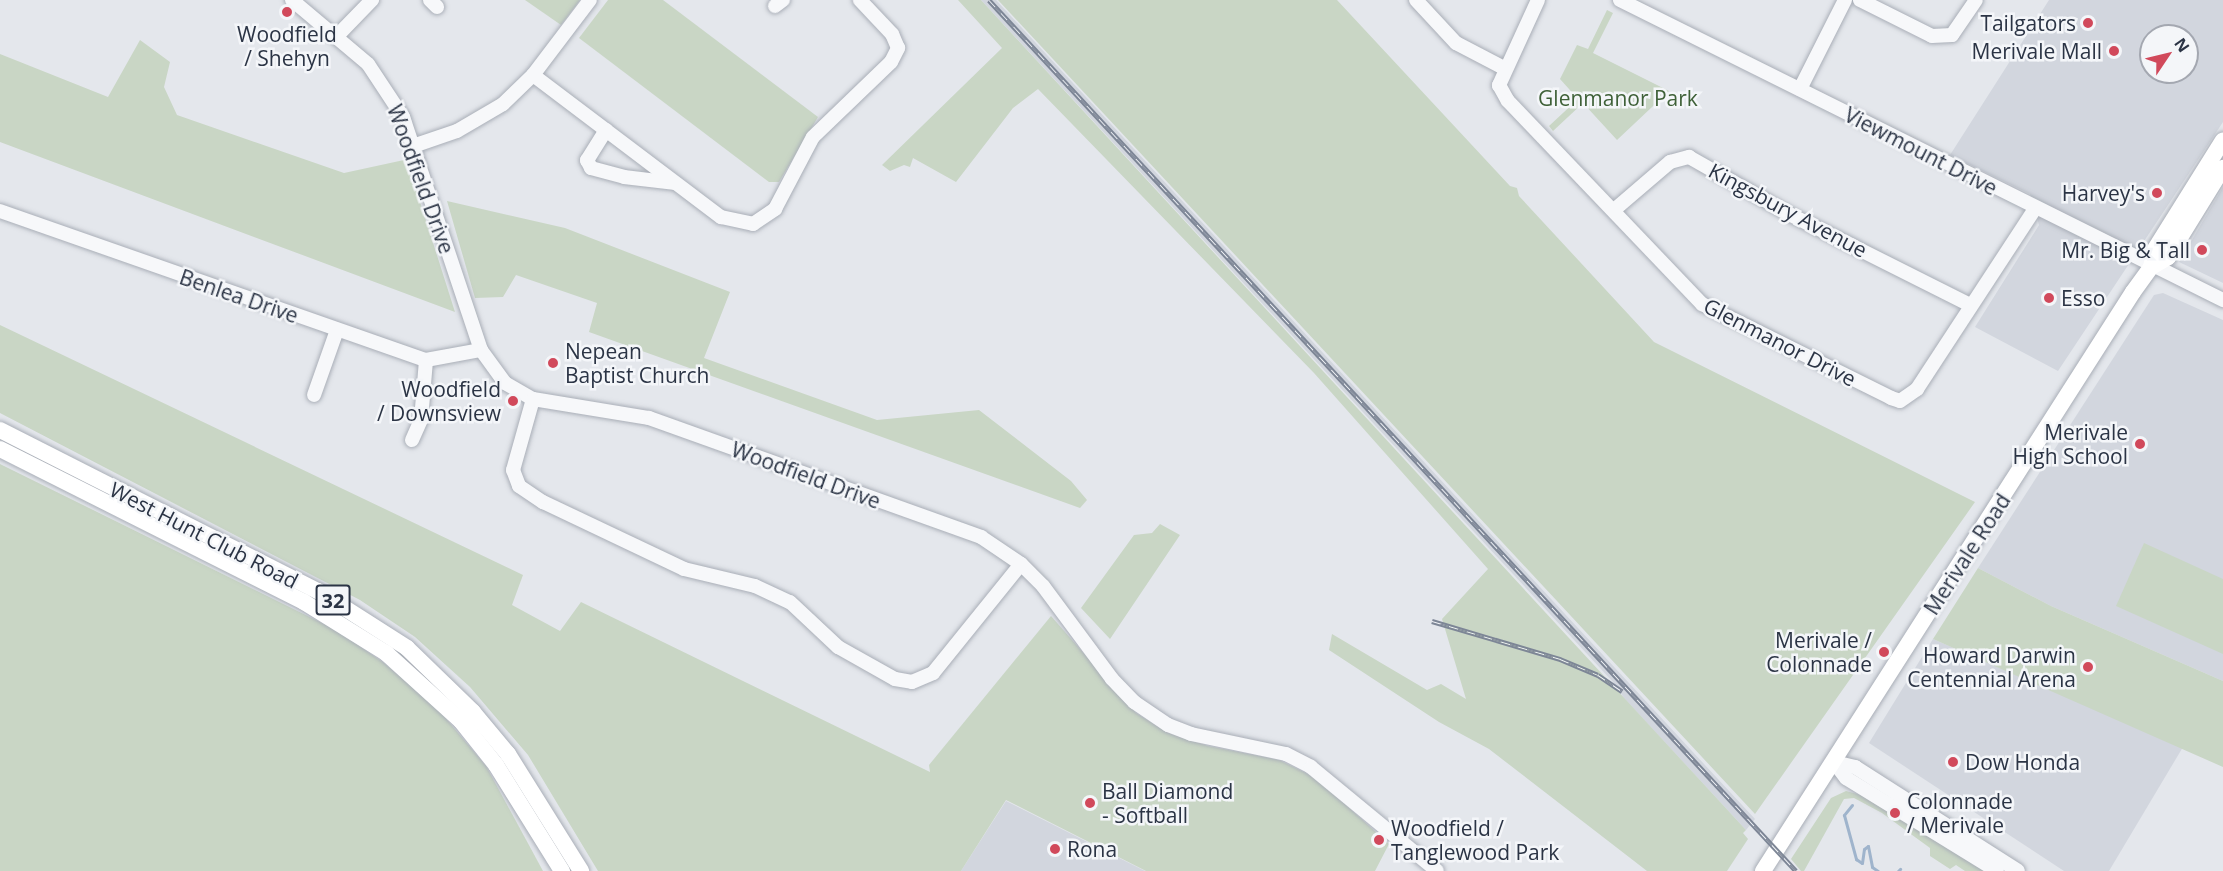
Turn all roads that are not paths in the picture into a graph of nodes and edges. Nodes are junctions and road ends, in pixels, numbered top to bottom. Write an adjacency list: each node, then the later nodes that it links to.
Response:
1 (292, 0): 11 (street, Woodfield Drive)
2 (372, 0): 11 (street)
3 (590, 0): 13 (street)
4 (860, 0): 19 (street)
5 (1416, 0): 12 (street)
6 (1538, 0): 12 (street, Glenmanor Drive)
7 (1620, 0): 14 (street, Viewmount Drive)
8 (1845, 0): 14 (street)
9 (1860, 0): 10 (street)
10 (1976, 0)
11 (336, 37): 17 (street, Woodfield Drive)
12 (1504, 68): 22 (street, Glenmanor Drive)
13 (533, 75): 15 (street); 17 (street)
14 (1800, 89): 20 (street, Viewmount Drive)
15 (606, 130): 19 (street); 19 (street)
16 (2223, 140): 23 (main road, Merivale Road)
17 (413, 146): 27 (street, Woodfield Drive)
18 (2223, 168): 23 (main road, Merivale Road)
19 (674, 183)
20 (2035, 209): 23 (street, Viewmount Drive); 25 (street, Glenmanor Drive)
21 (0, 210): 26 (street, Benlea Drive)
22 (1614, 210): 25 (street, Kingsbury Avenue); 25 (street, Glenmanor Drive)
23 (2151, 267): 24 (street, Viewmount Drive); 35 (main road, Merivale Road)
24 (2223, 300)
25 (1970, 305)
26 (337, 330): 28 (street, Benlea Drive); 29 (street)
27 (481, 350): 28 (street, Benlea Drive); 30 (street, Woodfield Drive)
28 (426, 360): 32 (street)
29 (314, 395)
30 (533, 399): 34 (street, Woodfield Drive); 34 (street)
31 (0, 430): 37 (main road, West Hunt Club Road / 32)
32 (412, 440)
33 (0, 449): 36 (main road, West Hunt Club Road / 32)
34 (1021, 564): 38 (street, Woodfield Drive)
35 (1834, 762): 39 (main road, Merivale Road); 40 (street); 41 (street)
36 (562, 871)
37 (581, 871)
38 (1437, 871)
39 (1763, 871)
40 (1997, 871)
41 (2018, 871)

